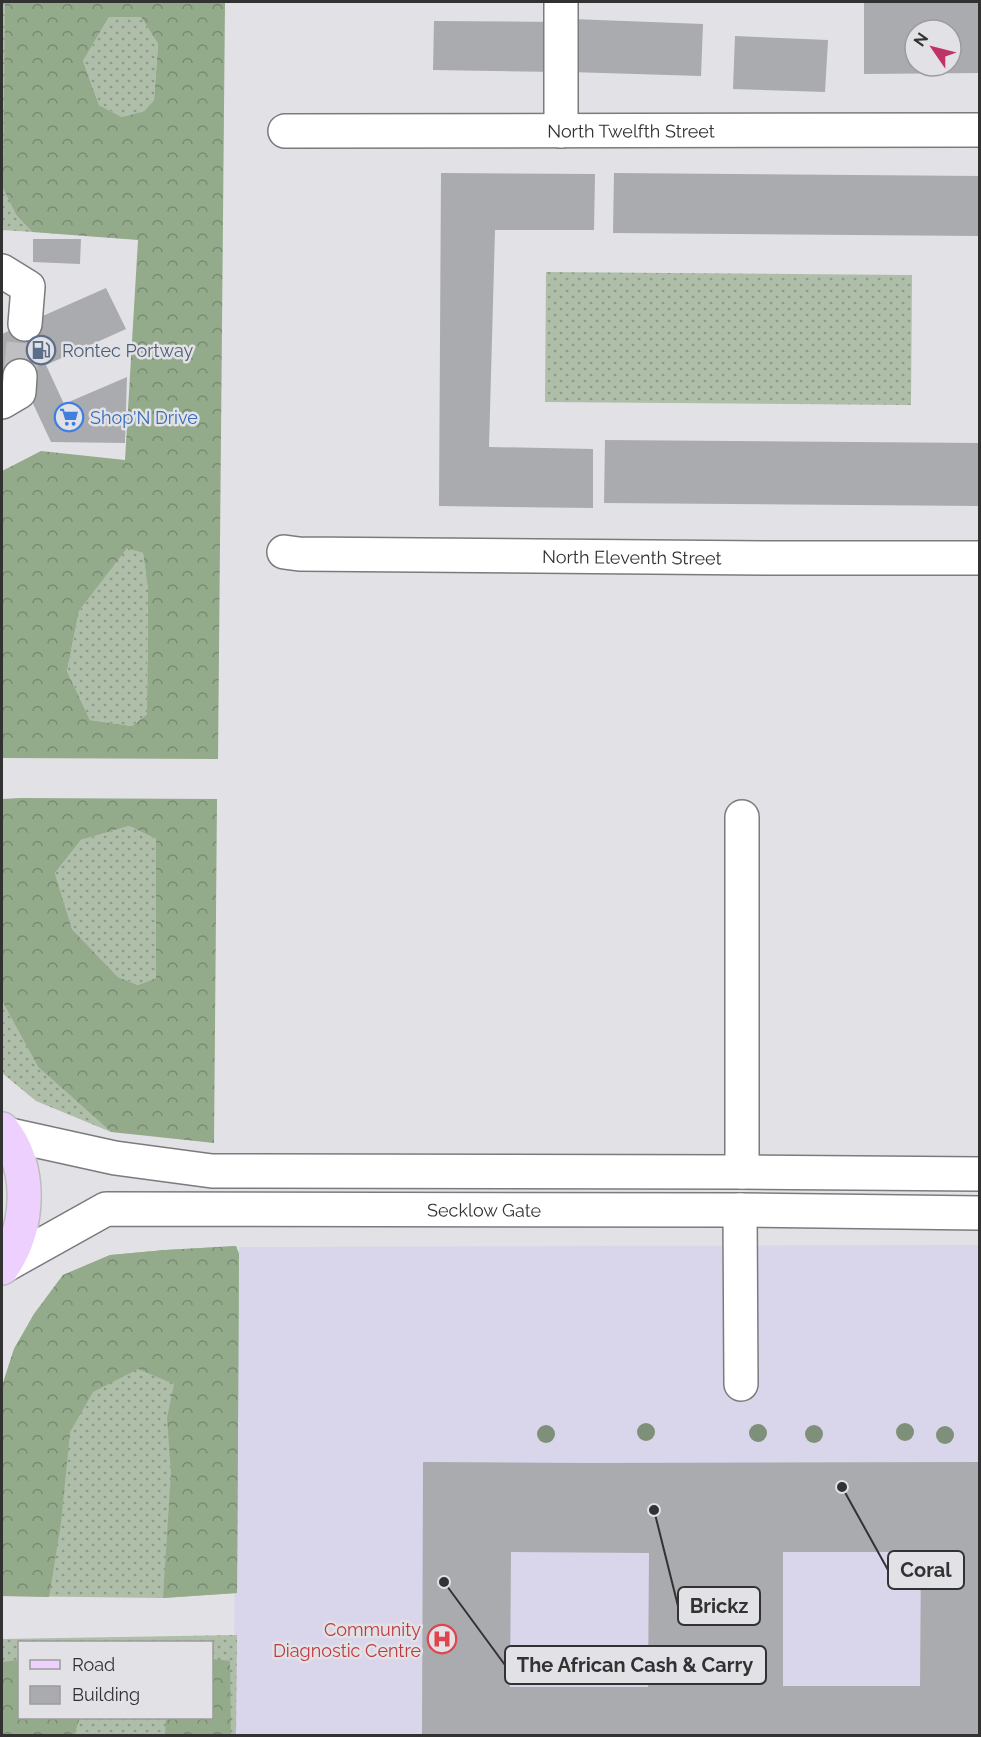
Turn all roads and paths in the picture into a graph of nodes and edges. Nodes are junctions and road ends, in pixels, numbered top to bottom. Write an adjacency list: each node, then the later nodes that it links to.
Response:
1 (561, 2): 4 (street)
2 (980, 130): 4 (street, North Twelfth Street)
3 (285, 131): 4 (street, North Twelfth Street)
4 (561, 131)
5 (2, 271): 6 (street)
6 (25, 324)
7 (284, 552): 8 (street, North Eleventh Street)
8 (980, 558)
9 (742, 817): 11 (street)
10 (4, 1132): 11 (street); 15 (main road)
11 (742, 1172): 12 (street)
12 (980, 1174)
13 (741, 1210): 14 (street, Secklow Gate); 15 (street, Secklow Gate); 16 (street)
14 (980, 1212)
15 (3, 1267)
16 (741, 1384)

